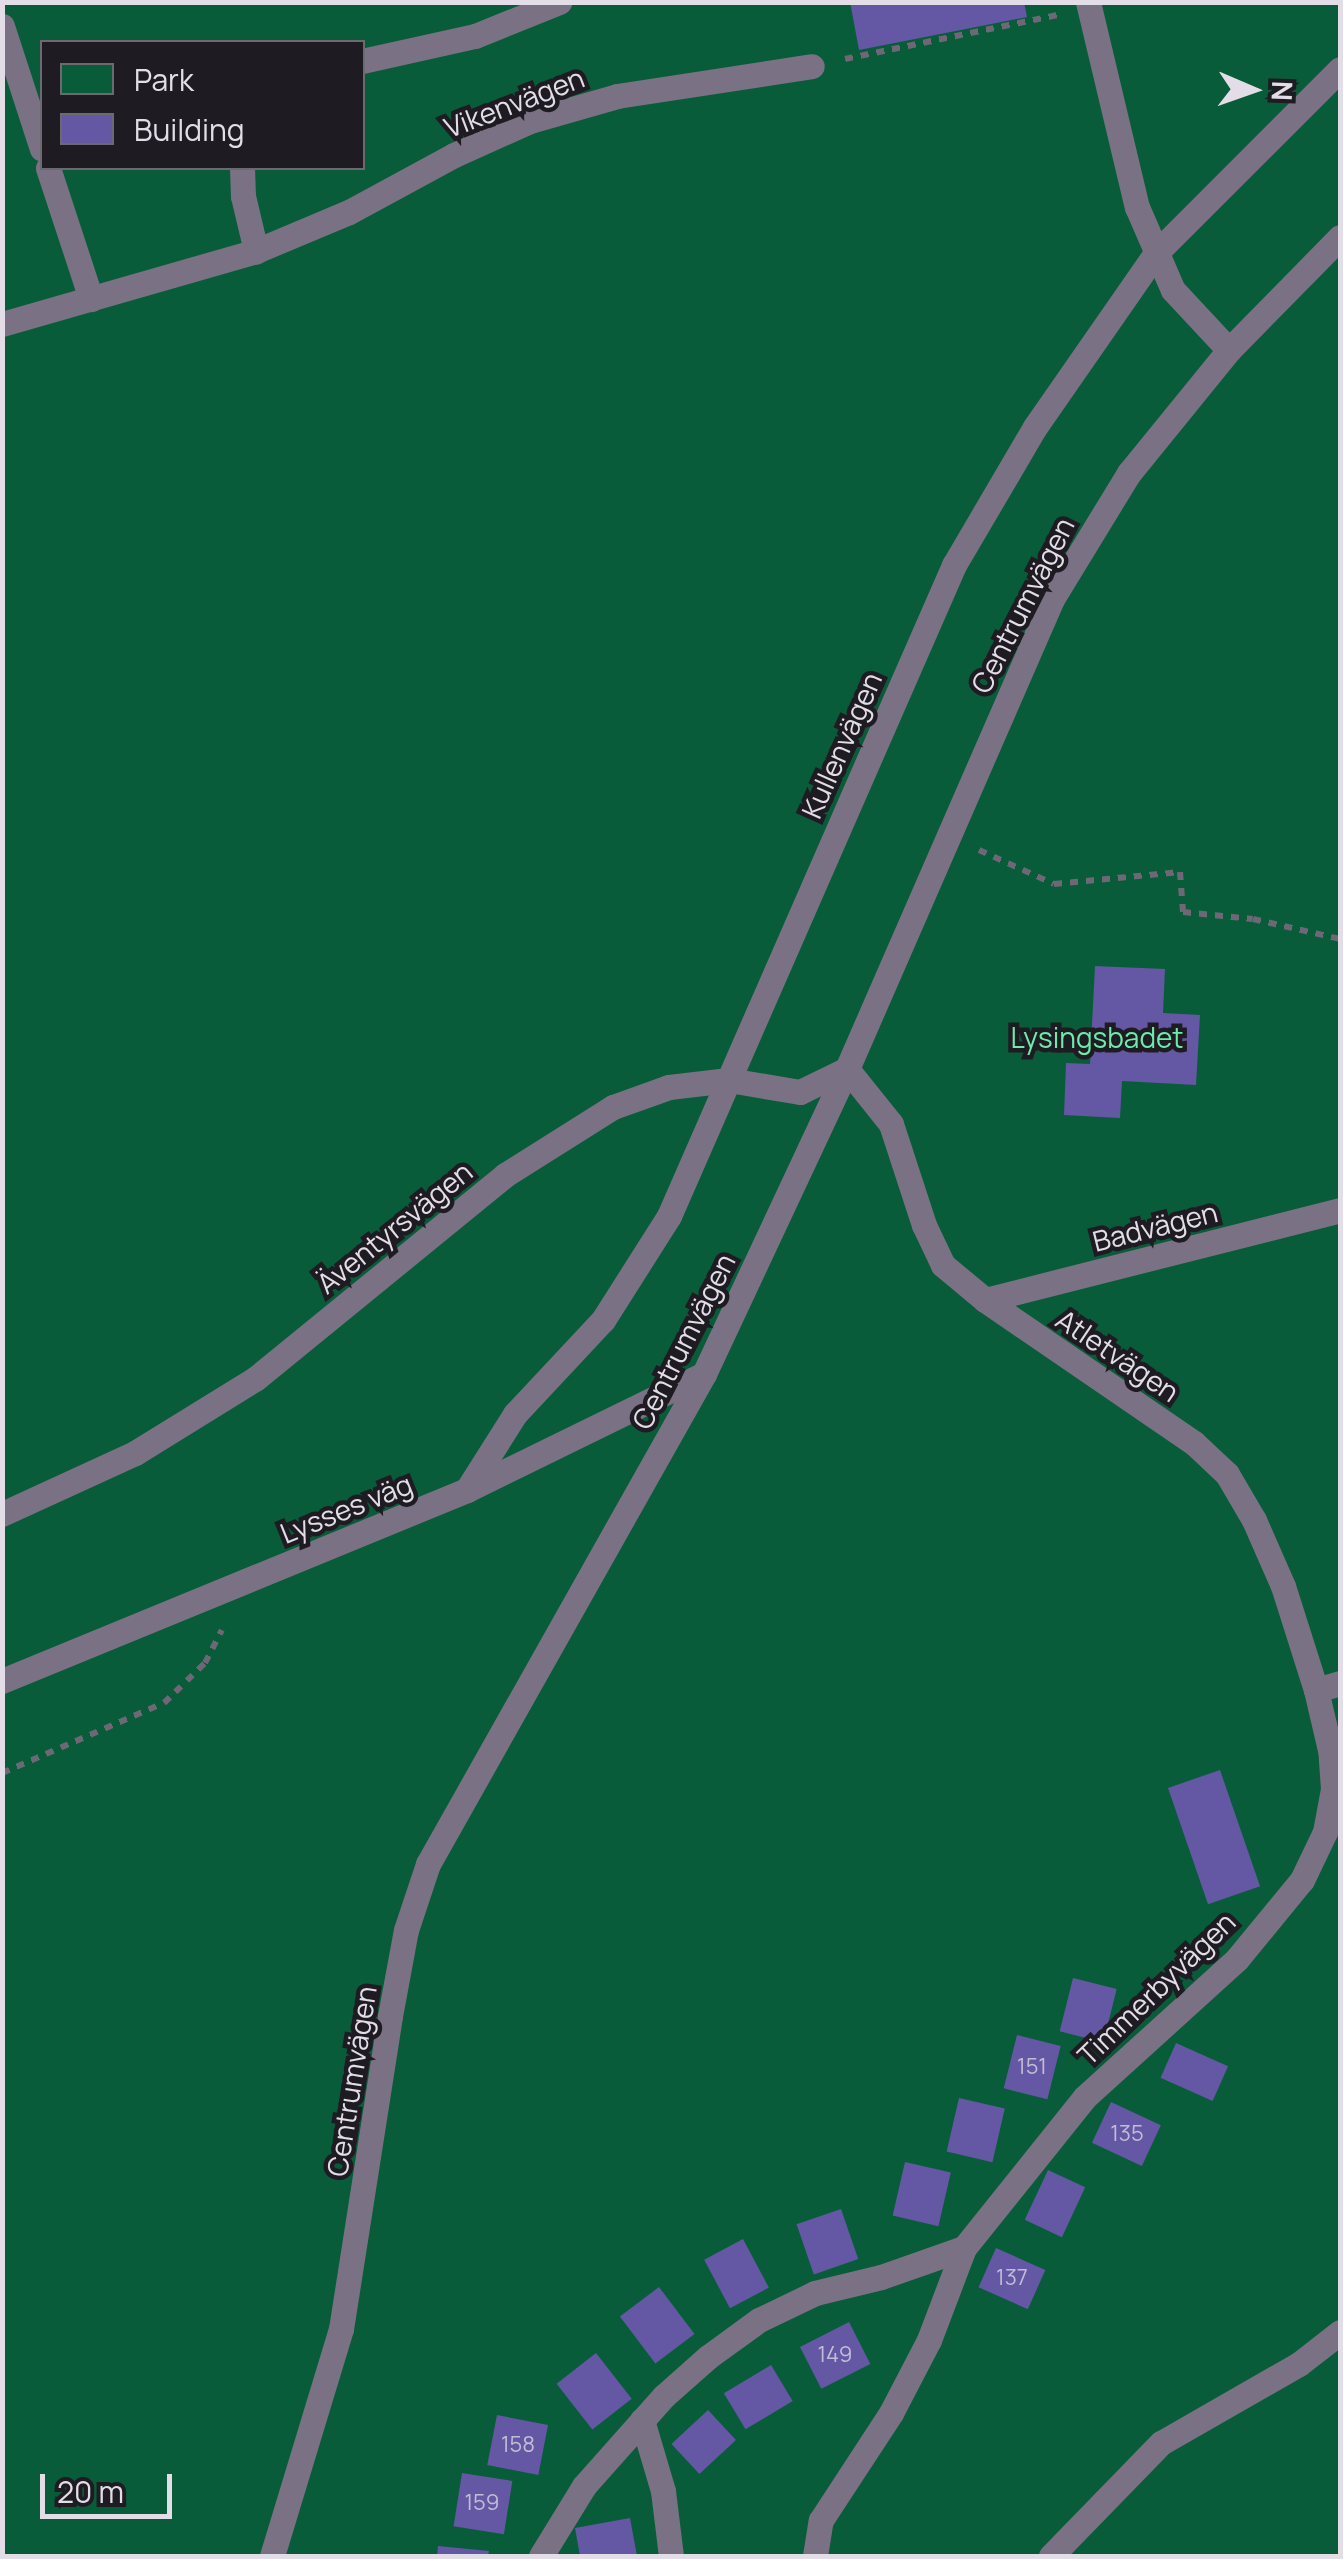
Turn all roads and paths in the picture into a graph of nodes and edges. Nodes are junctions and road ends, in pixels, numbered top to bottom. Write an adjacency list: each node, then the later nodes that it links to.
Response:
1 (559, 2): 4 (lane)
2 (1091, 4): 5 (path); 12 (lane)
3 (2, 26): 7 (lane)
4 (365, 60)
5 (812, 66): 11 (lane, Vikenvägen)
6 (1340, 69): 12 (lane, Kullenvägen)
7 (40, 143)
8 (49, 170): 13 (lane)
9 (242, 170): 11 (lane)
10 (1340, 237): 15 (lane, Centrumvägen)
11 (256, 251): 13 (lane, Vikenvägen)
12 (1156, 254): 15 (lane); 19 (lane, Kullenvägen)
13 (91, 299): 14 (lane, Vikenvägen)
14 (2, 324)
15 (1229, 350): 16 (lane, Centrumvägen)
16 (946, 835): 17 (path); 18 (lane, Centrumvägen)
17 (1340, 936)
18 (847, 1069): 19 (lane, Äventyrsvägen); 21 (lane, Atletvägen); 22 (lane, Centrumvägen)
19 (729, 1080): 23 (lane, Kullenvägen); 24 (lane, Äventyrsvägen)
20 (1340, 1210): 21 (lane, Badvägen)
21 (985, 1300): 27 (lane, Atletvägen)
22 (704, 1374): 23 (lane, Lysses väg); 32 (lane, Centrumvägen)
23 (466, 1490): 25 (lane, Lysses väg)
24 (2, 1514)
25 (248, 1580): 26 (lane, Lysses väg); 28 (path)
26 (2, 1681)
27 (1328, 1686): 29 (lane, Timmerbyvägen)
28 (2, 1773)
29 (964, 2248): 31 (lane); 35 (lane, Timmerbyvägen)
30 (1340, 2332): 36 (lane)
31 (642, 2420): 33 (lane); 34 (lane)
32 (272, 2556)
33 (540, 2556)
34 (670, 2556)
35 (815, 2556)
36 (1051, 2556)

